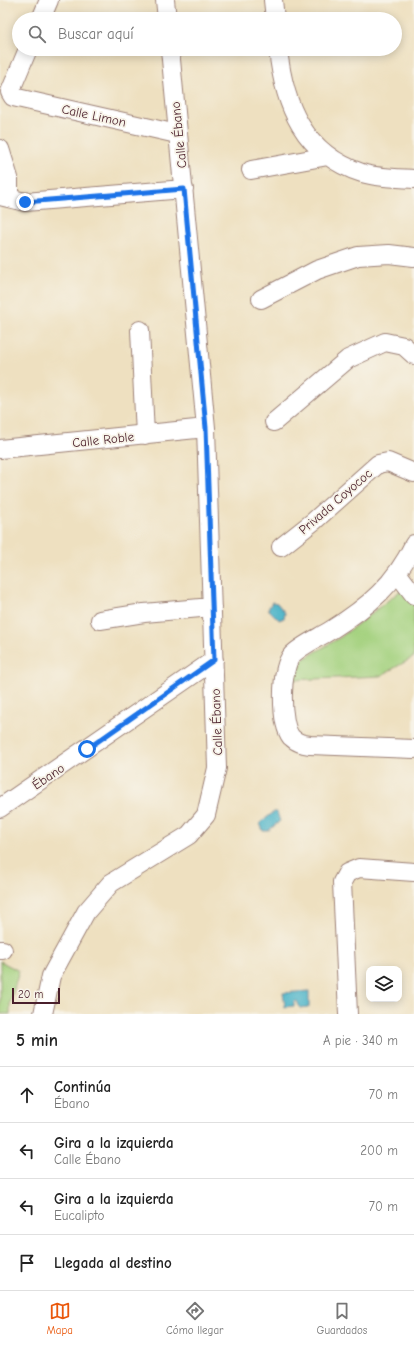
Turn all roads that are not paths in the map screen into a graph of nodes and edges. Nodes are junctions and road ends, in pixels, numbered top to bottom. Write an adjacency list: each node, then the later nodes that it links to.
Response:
1 (49, 0): 4 (street)
2 (165, 0): 5 (street)
3 (273, 0): 6 (street)
4 (44, 12)
5 (166, 12)
6 (274, 12)
7 (25, 56): 10 (street, Calle Limon)
8 (171, 56): 10 (street, Calle Ébano)
9 (279, 56): 12 (street)
10 (177, 134): 15 (street, Calle Ébano)
11 (0, 149): 16 (street)
12 (328, 156): 13 (street); 14 (street)
13 (251, 170)
14 (414, 180)
15 (184, 189): 16 (street); 22 (street, Calle Ébano)
16 (5, 197)
17 (414, 257): 18 (street)
18 (261, 299)
19 (140, 330): 23 (street)
20 (414, 355): 21 (street)
21 (274, 422)
22 (206, 428): 23 (street, Calle Roble); 30 (street, Calle Ébano)
23 (145, 435): 24 (street, Calle Roble)
24 (0, 450)
25 (414, 473): 27 (street, Privada Coyococ)
26 (414, 544): 28 (street)
27 (281, 547)
28 (398, 574): 29 (street); 33 (street)
29 (414, 595)
30 (212, 607): 31 (street); 32 (street, Calle Ébano)
31 (100, 620)
32 (214, 660): 34 (street, Ébano); 36 (street, Calle Ébano)
33 (414, 750)
34 (0, 808)
35 (414, 872): 37 (street)
36 (43, 1014)
37 (348, 1014)

